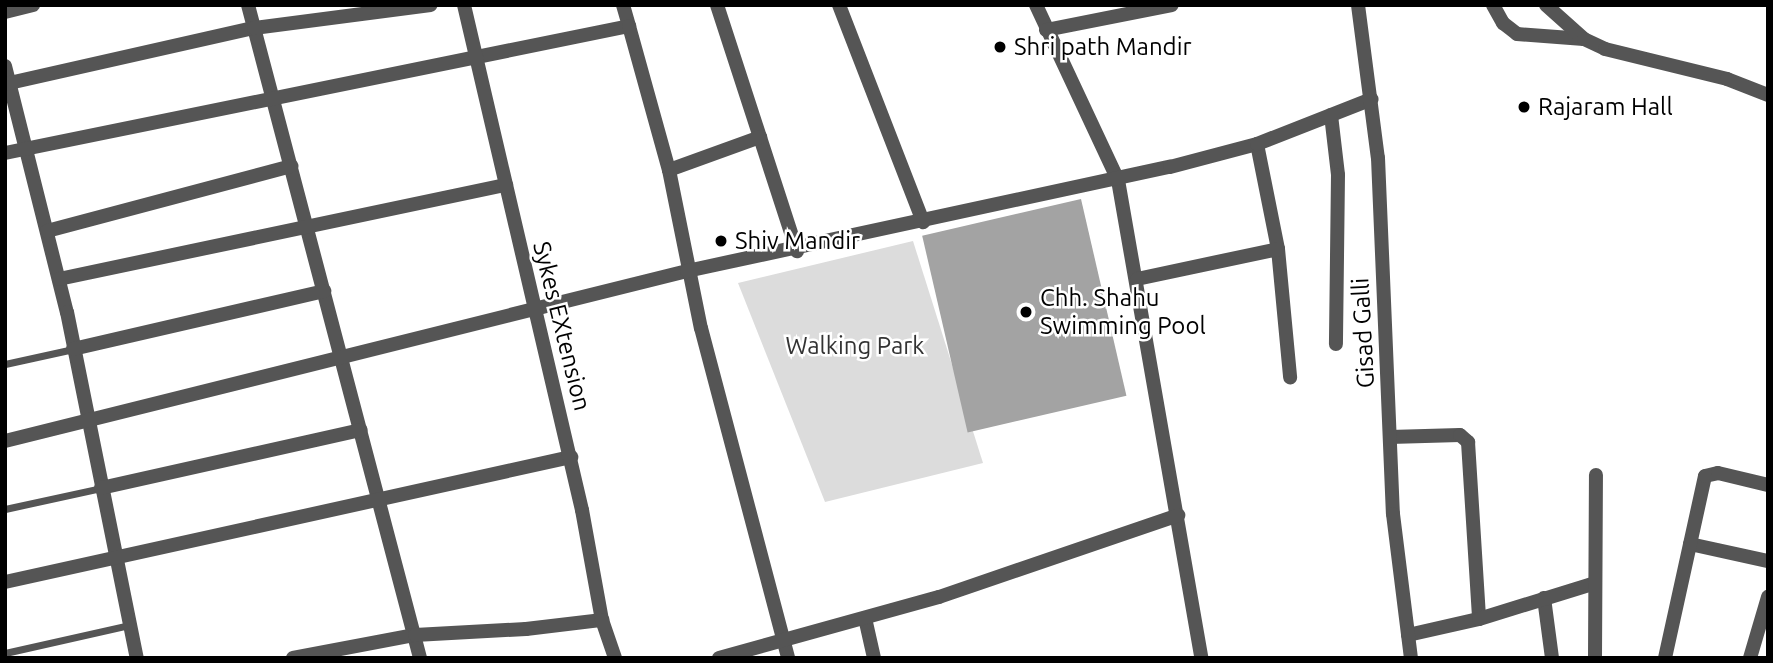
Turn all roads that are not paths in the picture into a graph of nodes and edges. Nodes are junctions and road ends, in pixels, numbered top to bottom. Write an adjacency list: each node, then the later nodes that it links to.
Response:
1 (33, 5): 13 (street)
2 (248, 5): 15 (street)
3 (431, 5): 15 (street)
4 (464, 5): 18 (street, Sykes EXtension)
5 (623, 5): 14 (street)
6 (718, 5): 25 (street)
7 (839, 5): 33 (street)
8 (1035, 5): 16 (street)
9 (1172, 5): 16 (street)
10 (1358, 5): 23 (street, Gisad Galli)
11 (1493, 5): 17 (street)
12 (1546, 5): 17 (street)
13 (5, 12)
14 (629, 26): 18 (street); 30 (street)
15 (254, 28): 20 (street); 21 (street)
16 (1046, 30): 31 (street)
17 (1584, 39): 22 (street)
18 (474, 57): 21 (street); 32 (street, Sykes EXtension)
19 (5, 65): 20 (street)
20 (7, 83): 27 (street)
21 (272, 95): 27 (street); 29 (street)
22 (1768, 95)
23 (1372, 99): 24 (street); 50 (street, Gisad Galli)
24 (1331, 115): 26 (street); 43 (street)
25 (760, 137): 30 (street); 37 (street)
26 (1257, 144): 31 (street); 36 (street)
27 (24, 147): 28 (street); 35 (street)
28 (5, 153)
29 (291, 166): 34 (street); 35 (street)
30 (669, 170): 38 (street)
31 (1118, 180): 33 (street); 40 (street)
32 (506, 185): 34 (street); 42 (street, Sykes EXtension)
33 (923, 222): 37 (street)
34 (307, 227): 39 (street); 41 (street)
35 (47, 231): 39 (street)
36 (1278, 249): 40 (street); 47 (street)
37 (797, 251): 38 (street)
38 (687, 271): 42 (street); 72 (street)
39 (59, 279): 44 (street)
40 (1137, 279): 58 (street)
41 (324, 291): 44 (street); 45 (street)
42 (535, 310): 45 (street); 52 (street, Sykes EXtension)
43 (1336, 344)
44 (73, 349): 46 (lane); 48 (street)
45 (342, 359): 48 (street); 49 (street)
46 (5, 364)
47 (1290, 377)
48 (86, 421): 51 (street); 55 (street)
49 (361, 430): 55 (street); 56 (street)
50 (1390, 437): 67 (street); 71 (street, Gisad Galli)
51 (5, 441)
52 (571, 457): 56 (street); 68 (street, Sykes EXtension)
53 (1595, 475): 63 (street)
54 (1768, 485): 59 (street)
55 (101, 488): 57 (lane); 60 (street)
56 (379, 499): 60 (street); 70 (street)
57 (5, 509)
58 (1178, 515): 66 (street); 81 (street)
59 (1690, 544): 61 (street); 85 (street)
60 (114, 557): 62 (street); 69 (street)
61 (1768, 561)
62 (5, 582)
63 (1595, 583): 65 (street); 84 (street)
64 (1768, 597): 86 (street)
65 (1544, 598): 67 (street); 83 (street)
66 (865, 618): 72 (street); 80 (street)
67 (1479, 619): 71 (street)
68 (602, 620): 70 (street); 77 (street, Sykes EXtension)
69 (129, 625): 73 (lane); 74 (street)
70 (415, 635): 75 (street); 76 (street)
71 (1408, 635): 82 (street, Gisad Galli)
72 (784, 639): 78 (street); 79 (street)
73 (5, 653)
74 (137, 658)
75 (293, 658)
76 (420, 658)
77 (615, 658)
78 (719, 658)
79 (788, 658)
80 (874, 658)
81 (1201, 658)
82 (1411, 658)
83 (1552, 658)
84 (1595, 658)
85 (1665, 658)
86 (1750, 658)

